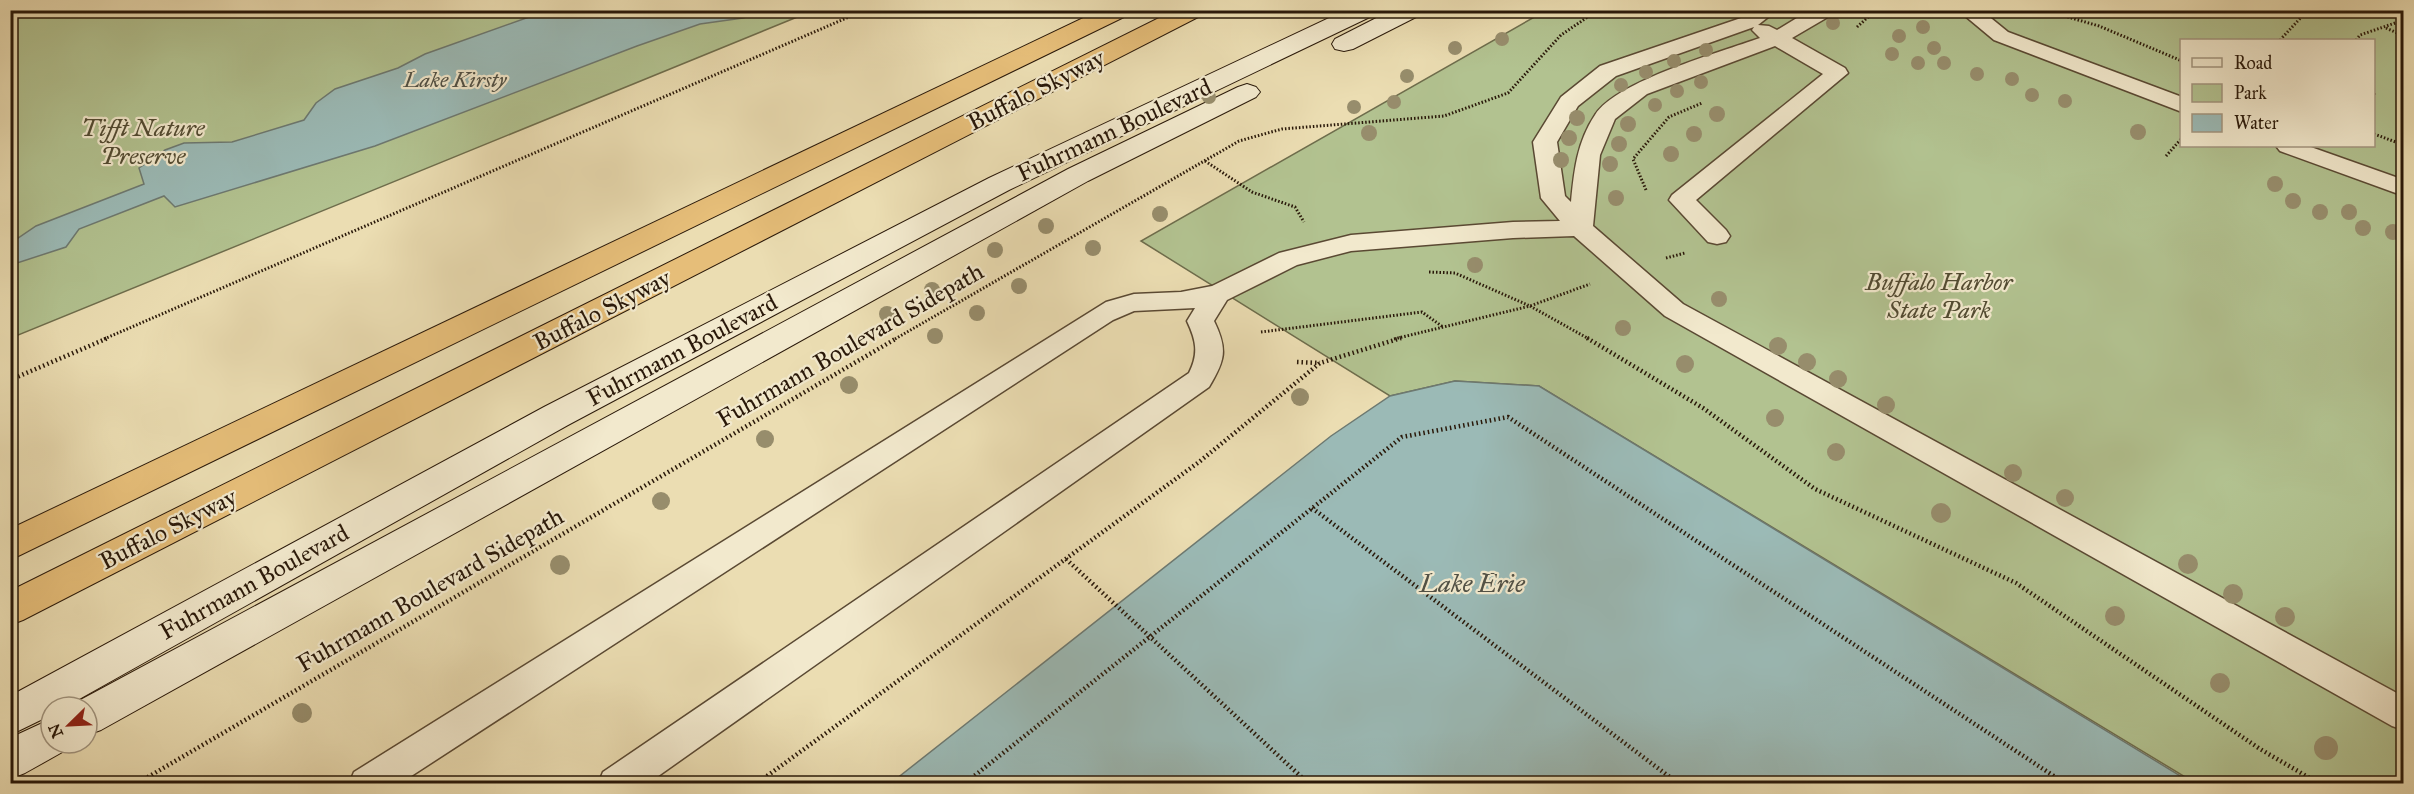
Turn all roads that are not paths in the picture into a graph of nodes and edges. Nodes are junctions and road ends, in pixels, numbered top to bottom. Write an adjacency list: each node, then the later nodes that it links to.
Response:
1 (1120, 10): 15 (highway, Buffalo Skyway)
2 (1194, 10): 16 (highway, Buffalo Skyway)
3 (1366, 10): 19 (street, Fuhrmann Boulevard)
4 (1412, 10): 17 (street, Fuhrmann Boulevard)
5 (1826, 10): 8 (lane)
6 (1968, 10): 9 (lane)
7 (1757, 16): 8 (lane); 12 (lane)
8 (1776, 39): 12 (lane); 13 (lane)
9 (2180, 105)
10 (2291, 147): 11 (lane)
11 (2403, 189)
12 (1580, 228): 14 (lane); 18 (lane)
13 (1717, 236)
14 (1218, 294): 22 (lane); 23 (lane)
15 (10, 546)
16 (10, 609)
17 (99, 710)
18 (2403, 715)
19 (10, 717)
20 (39, 744): 21 (street)
21 (10, 760)
22 (367, 783)
23 (616, 783)

